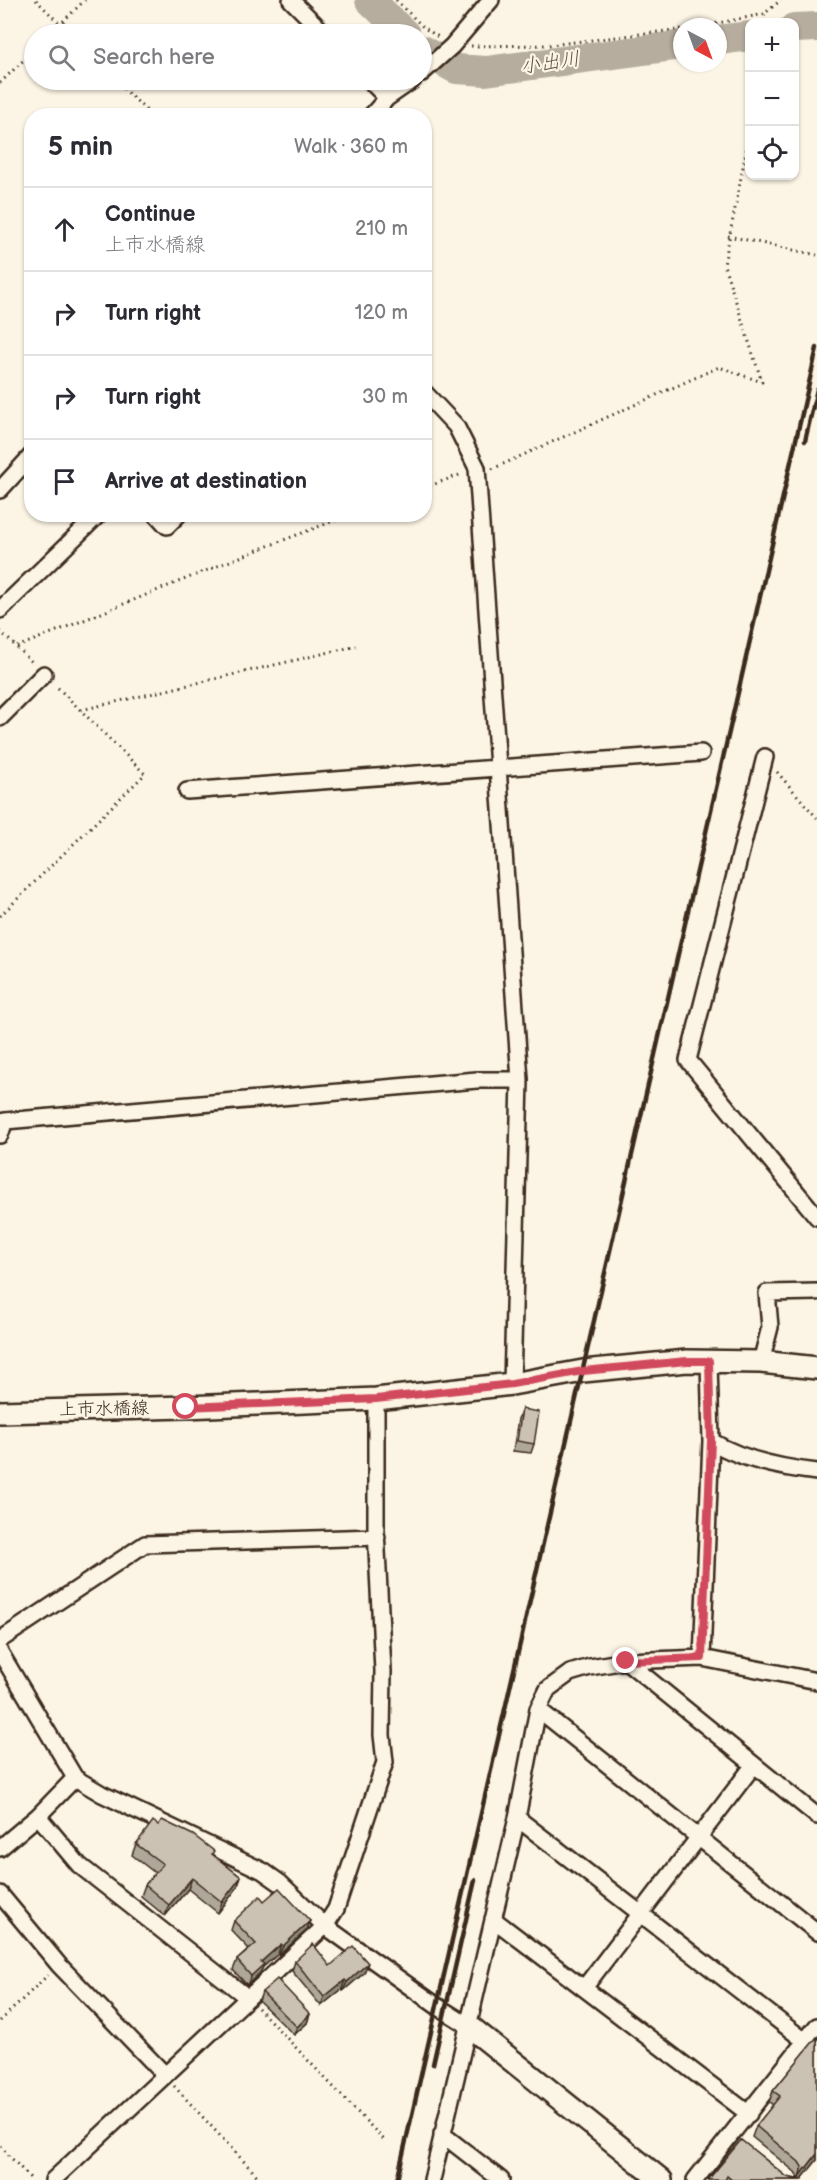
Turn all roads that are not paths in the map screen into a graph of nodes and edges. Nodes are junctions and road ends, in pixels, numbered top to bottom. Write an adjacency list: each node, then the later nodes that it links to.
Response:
1 (291, 0): 3 (street)
2 (491, 0): 4 (street)
3 (315, 24)
4 (432, 64)
5 (379, 90): 7 (street)
6 (399, 90): 7 (street)
7 (387, 98): 8 (street)
8 (378, 108)
9 (432, 400): 18 (street)
10 (24, 464): 11 (street)
11 (0, 490)
12 (91, 522): 13 (street)
13 (0, 610)
14 (44, 674): 15 (street)
15 (0, 718)
16 (701, 753): 18 (street)
17 (765, 758): 22 (street)
18 (498, 769): 19 (street); 20 (street)
19 (187, 791)
20 (520, 1080): 21 (street); 27 (street)
21 (0, 1135)
22 (817, 1217)
23 (817, 1292): 25 (street)
24 (709, 1361): 25 (main road, 上市水橋線); 27 (main road, 上市水橋線); 30 (street)
25 (761, 1362): 26 (main road, 上市水橋線)
26 (817, 1368)
27 (512, 1384): 28 (main road, 上市水橋線)
28 (376, 1399): 29 (main road, 上市水橋線); 32 (street)
29 (0, 1412)
30 (711, 1441): 31 (street); 35 (street)
31 (817, 1472)
32 (377, 1537): 33 (street); 51 (street)
33 (0, 1640)
34 (0, 1652): 42 (street)
35 (702, 1658): 36 (street); 37 (street)
36 (626, 1661): 40 (street); 41 (street)
37 (796, 1676): 38 (street); 39 (street)
38 (817, 1681)
39 (817, 1693)
40 (538, 1709): 45 (street); 46 (street)
41 (753, 1766): 44 (street); 46 (street)
42 (75, 1778): 43 (street); 51 (street)
43 (38, 1816): 47 (street); 54 (street)
44 (817, 1816)
45 (517, 1818): 49 (street); 50 (street)
46 (698, 1837): 49 (street); 52 (street)
47 (0, 1848)
48 (0, 1894): 58 (street)
49 (640, 1913): 53 (street); 57 (street)
50 (493, 1919): 53 (street); 55 (street)
51 (325, 1926): 54 (street); 55 (street)
52 (817, 1932)
53 (584, 1988): 59 (street)
54 (248, 1998): 58 (street)
55 (469, 2026): 60 (street); 64 (main road)
56 (817, 2026): 57 (street)
57 (805, 2041): 59 (street)
58 (165, 2076): 61 (street)
59 (748, 2114): 65 (street)
60 (442, 2134): 62 (street); 63 (street)
61 (53, 2180)
62 (432, 2180)
63 (501, 2180)
64 (661, 2180)
65 (695, 2180)

